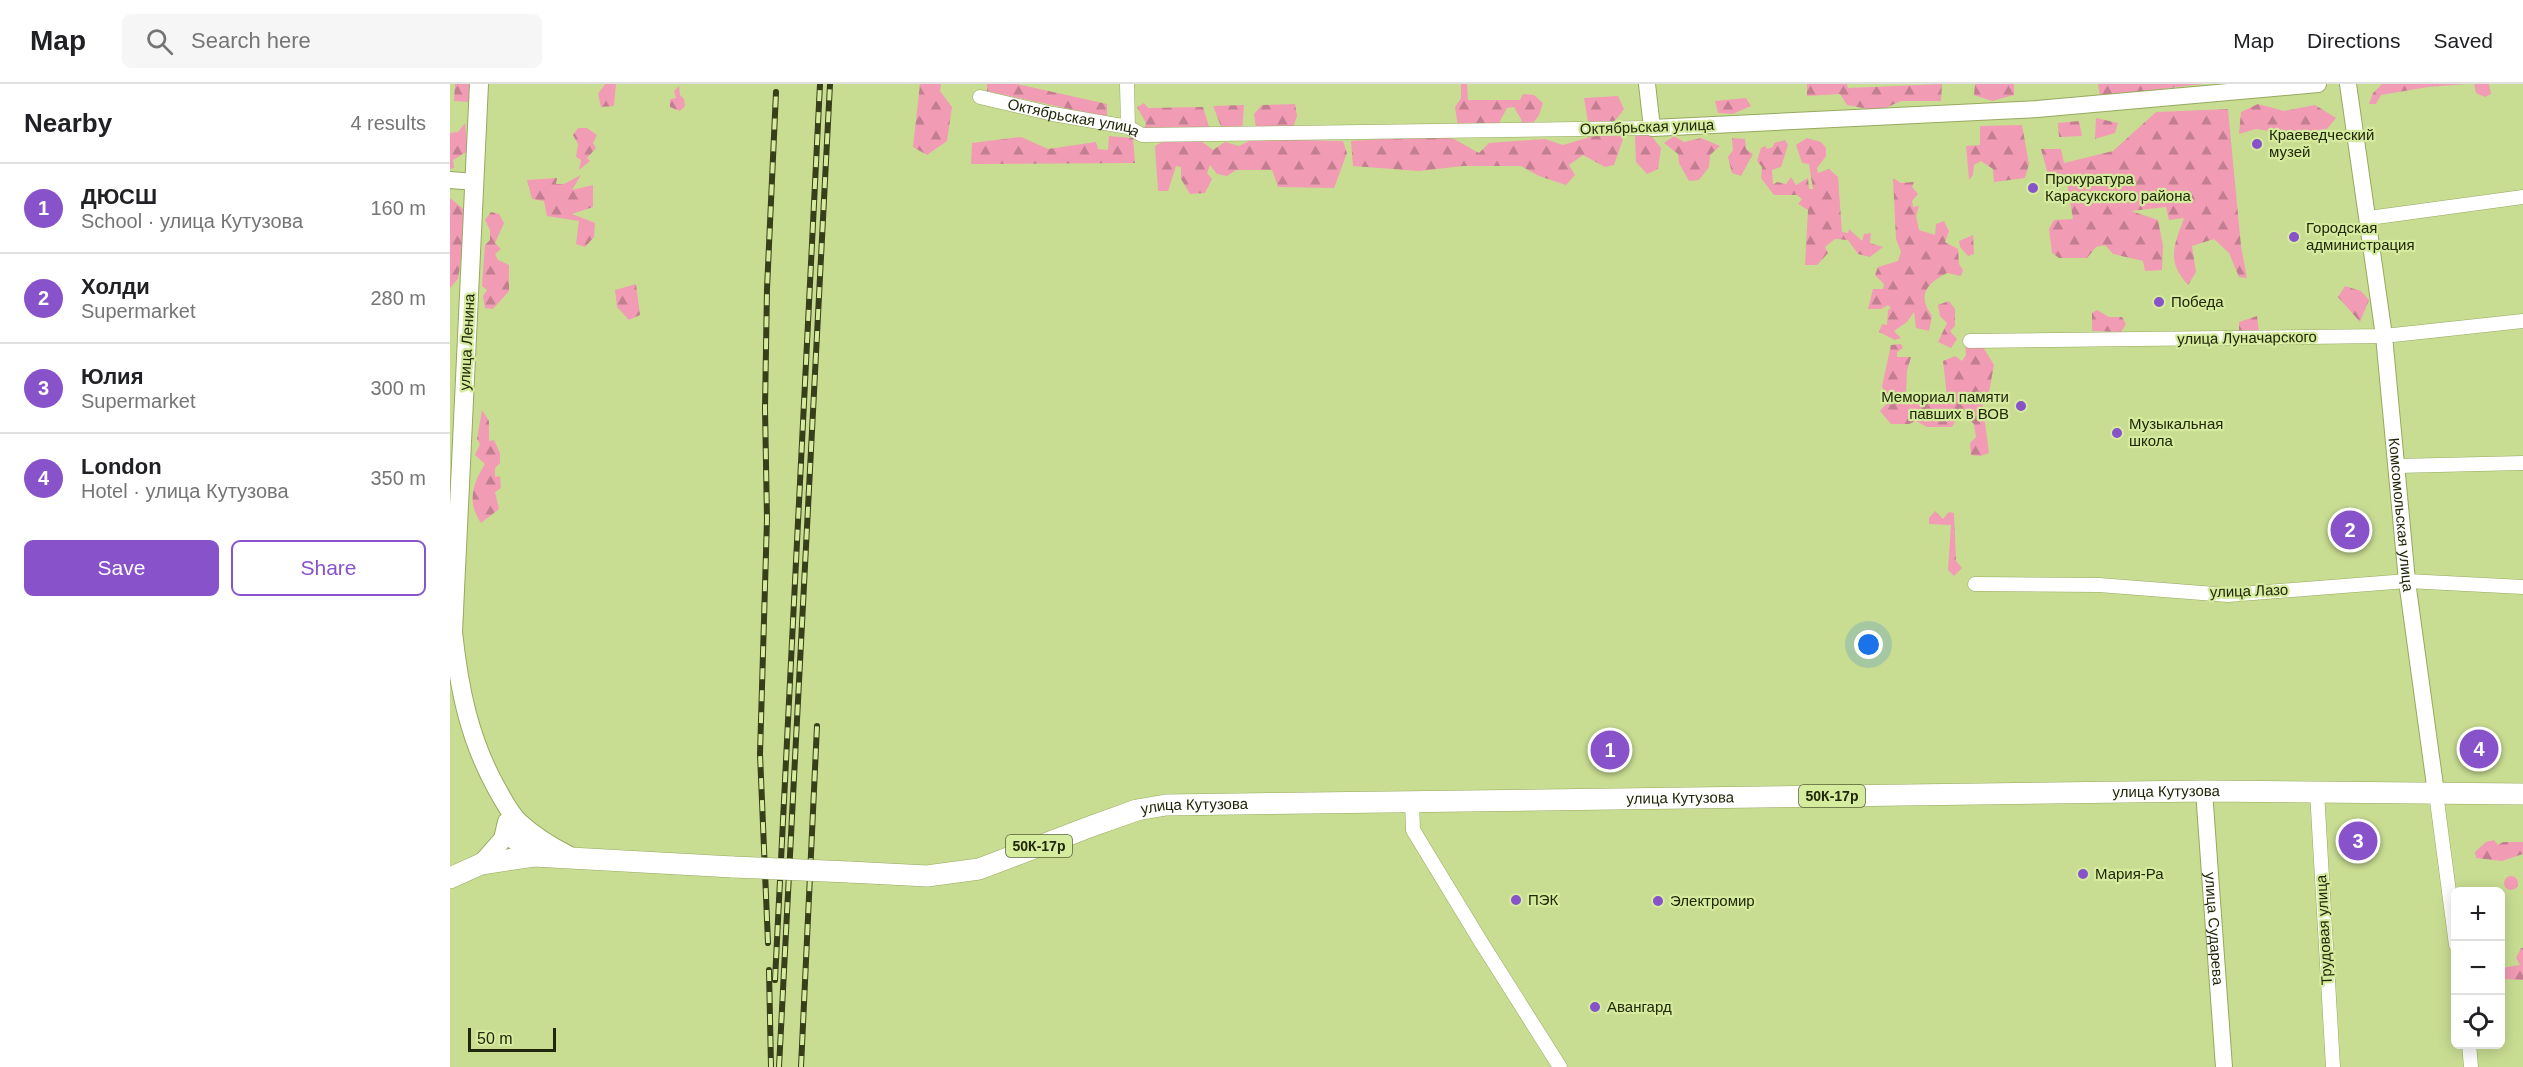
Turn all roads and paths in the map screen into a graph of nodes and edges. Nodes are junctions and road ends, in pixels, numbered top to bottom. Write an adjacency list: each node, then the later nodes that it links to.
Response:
1 (479, 84): 10 (main road, улица Ленина)
2 (1127, 84): 7 (street)
3 (1647, 84): 8 (street)
4 (2318, 84): 8 (street, Октябрьская улица)
5 (2348, 84): 12 (street, Комсомольская улица)
6 (980, 97): 7 (street, Октябрьская улица)
7 (1128, 126): 8 (street, Октябрьская улица)
8 (1652, 128)
9 (450, 180): 10 (street)
10 (475, 182): 21 (main road, улица Ленина)
11 (2523, 198): 12 (street)
12 (2369, 218): 14 (street, Комсомольская улица)
13 (2523, 321): 14 (street, улица Луначарского)
14 (2384, 336): 15 (street, улица Луначарского); 17 (street, Комсомольская улица)
15 (1970, 341)
16 (2523, 463): 17 (street)
17 (2397, 466): 18 (street, Комсомольская улица)
18 (2408, 581): 19 (street, улица Лазо); 20 (street, улица Лазо); 24 (street, Комсомольская улица)
19 (1975, 584)
20 (2523, 587)
21 (451, 632): 27 (main road, улица Ленина)
22 (2204, 791): 23 (main road, улица Кутузова / 50К-17р); 26 (main road, улица Кутузова / 50К-17р); 35 (street, улица Сударева)
23 (2317, 792): 24 (main road, улица Кутузова / 50К-17р); 36 (street, Трудовая улица)
24 (2436, 793): 25 (main road, улица Кутузова / 50К-17р); 32 (street, Комсомольская улица)
25 (2523, 794)
26 (1412, 801): 29 (main road, улица Кутузова / 50К-17р, bridge); 34 (street)
27 (514, 826): 28 (main road, улица Ленина); 29 (main road, улица Ленина); 30 (main road)
28 (518, 853): 29 (main road, 50К-17р); 30 (main road, 50К-17р)
29 (570, 856)
30 (481, 864): 31 (main road, 50К-17р)
31 (450, 878)
32 (2455, 941)
33 (2469, 1049): 37 (street)
34 (1560, 1067)
35 (2224, 1067)
36 (2333, 1067)
37 (2471, 1067)

